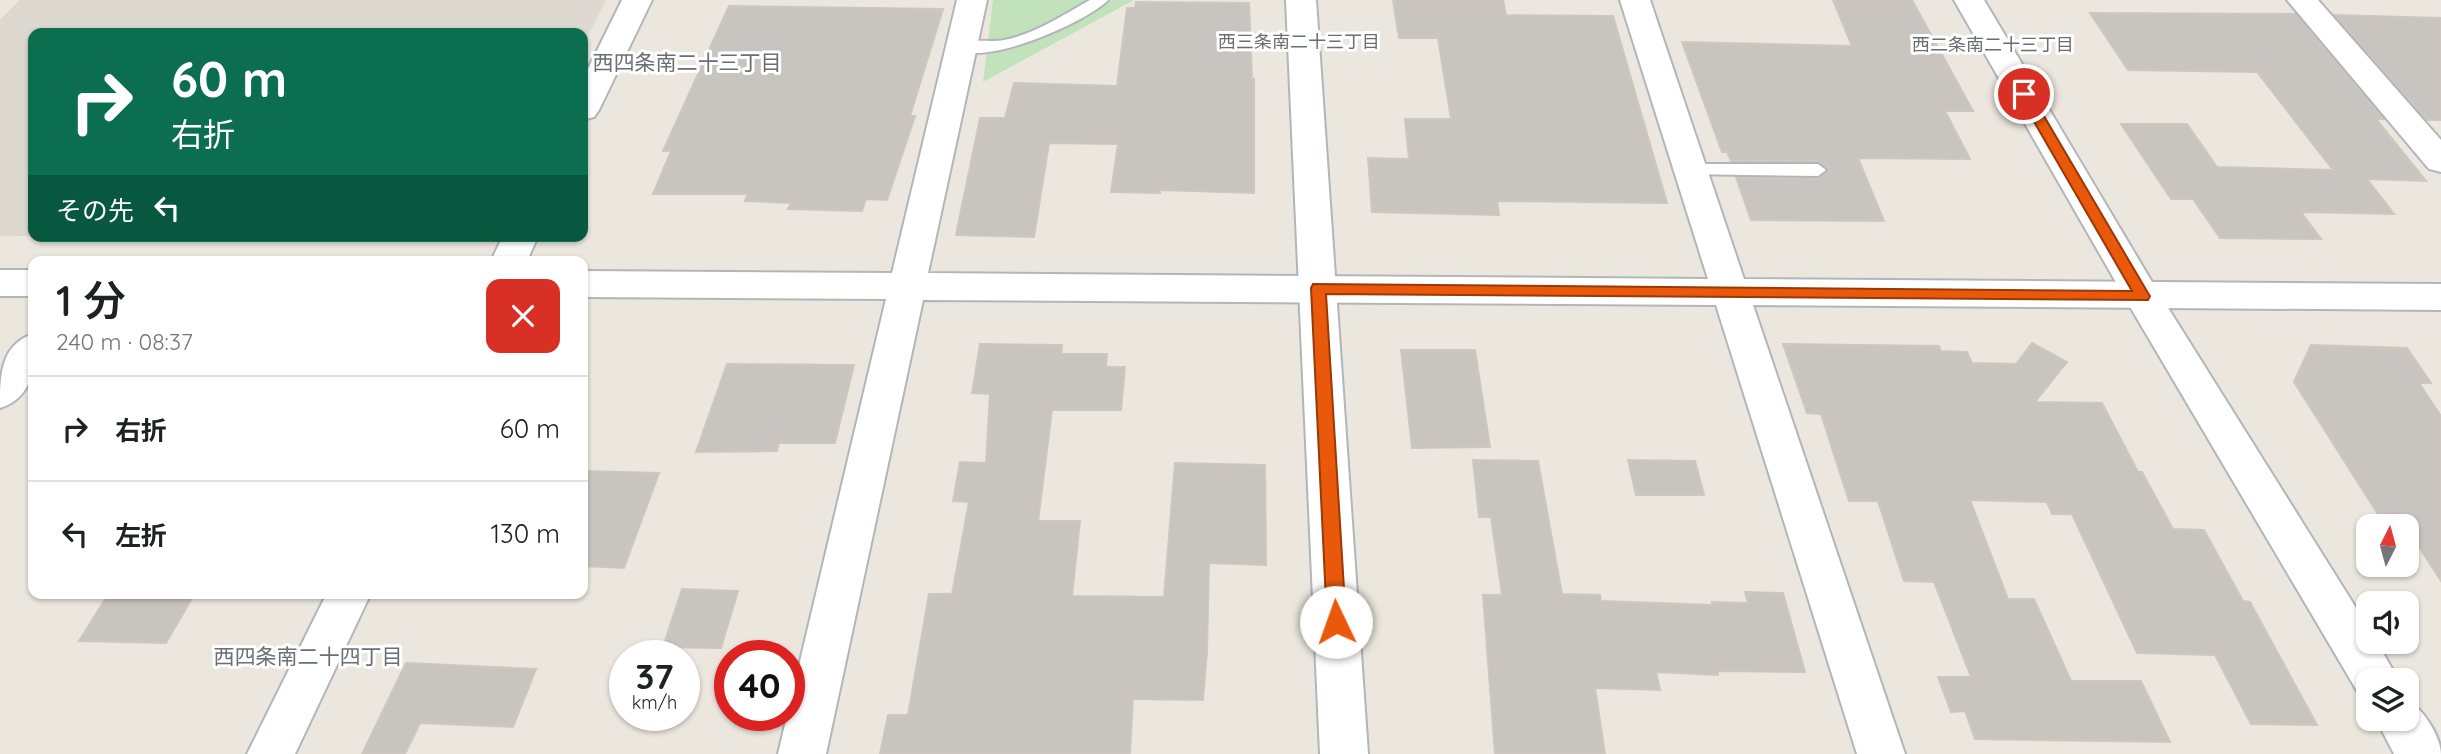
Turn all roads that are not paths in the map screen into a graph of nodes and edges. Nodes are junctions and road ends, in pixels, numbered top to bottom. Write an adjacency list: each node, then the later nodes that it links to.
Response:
1 (637, 0): 9 (street)
2 (972, 0): 8 (street)
3 (1101, 0): 8 (lane)
4 (1301, 0): 17 (street)
5 (1635, 0): 11 (street)
6 (1969, 0): 19 (street)
7 (2302, 0): 10 (street)
8 (963, 47): 16 (street)
9 (588, 100)
10 (2441, 161)
11 (1690, 170): 12 (lane); 18 (street)
12 (1818, 170)
13 (0, 283): 14 (street)
14 (28, 283)
15 (588, 284): 16 (street)
16 (907, 286): 17 (street); 27 (street)
17 (1318, 288): 18 (street); 28 (street)
18 (1731, 292): 19 (street); 29 (street)
19 (2142, 296): 20 (street); 24 (street)
20 (2441, 298)
21 (28, 355): 22 (street)
22 (0, 393)
23 (346, 599): 26 (street)
24 (2368, 668)
25 (2406, 731): 30 (street)
26 (271, 754)
27 (802, 754)
28 (1344, 754)
29 (1881, 754)
30 (2420, 754)

